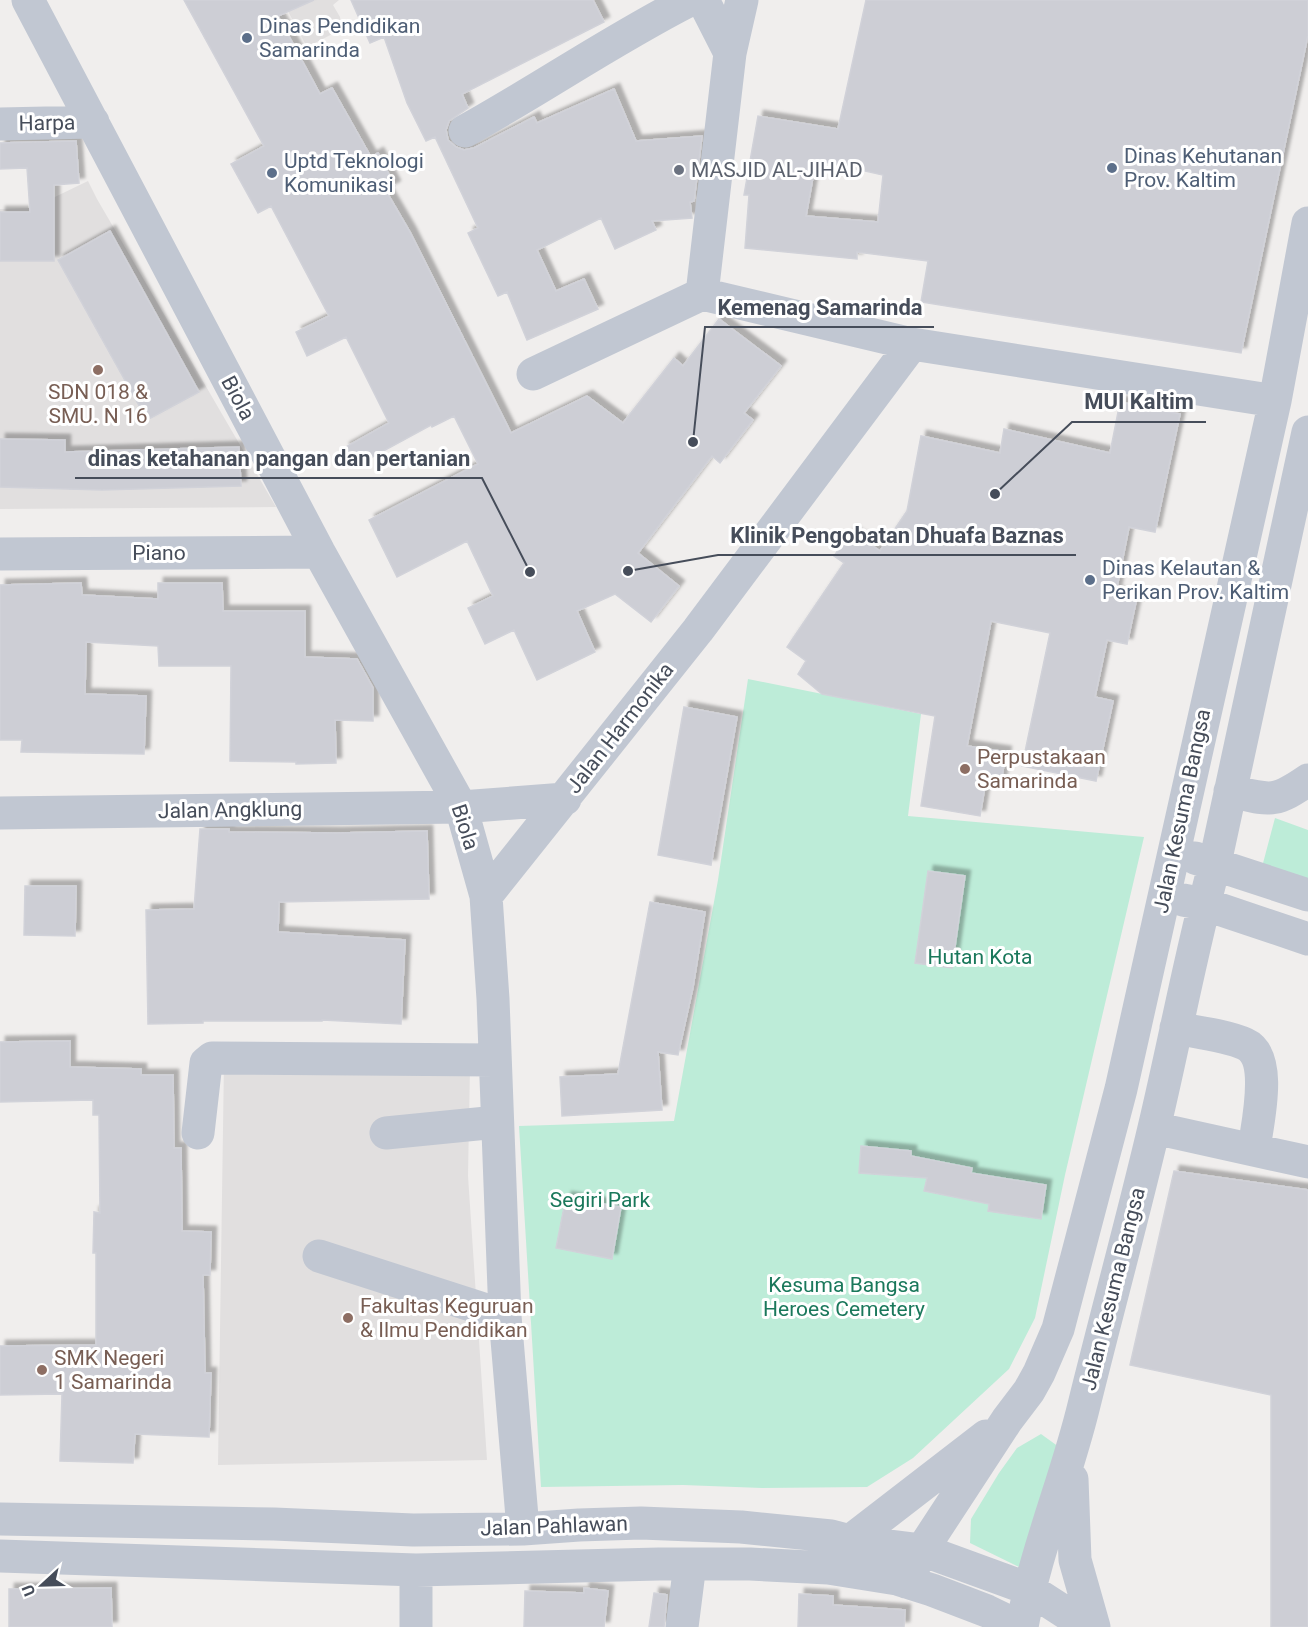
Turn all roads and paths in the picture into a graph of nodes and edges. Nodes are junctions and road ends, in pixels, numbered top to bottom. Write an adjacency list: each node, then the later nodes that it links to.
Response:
1 (28, 0): 6 (street, Biola)
2 (690, 0): 8 (street)
3 (703, 0): 5 (street)
4 (742, 0): 5 (street)
5 (730, 53): 10 (street)
6 (93, 122): 7 (street, Harpa); 16 (street, Biola)
7 (0, 124)
8 (465, 131)
9 (1308, 223): 13 (street, Jalan Kesuma Bangsa)
10 (702, 294): 11 (street); 12 (street)
11 (912, 344): 13 (street); 20 (street, Jalan Harmonika)
12 (533, 374)
13 (1275, 401): 23 (street, Jalan Kesuma Bangsa)
14 (1308, 432): 15 (street, Jalan Kesuma Bangsa)
15 (1301, 504): 19 (street, Jalan Kesuma Bangsa)
16 (319, 552): 17 (street, Piano); 21 (street, Biola)
17 (0, 554)
18 (1308, 780): 19 (street)
19 (1230, 791): 24 (street, Jalan Kesuma Bangsa)
20 (565, 799): 21 (street, Jalan Angklung); 27 (street, Jalan Harmonika)
21 (461, 807): 22 (street, Jalan Angklung); 27 (street, Biola)
22 (0, 813)
23 (1173, 852): 24 (street); 25 (street, Jalan Kesuma Bangsa)
24 (1215, 863): 26 (street); 28 (street, Jalan Kesuma Bangsa)
25 (1164, 895): 28 (street); 40 (street, Jalan Kesuma Bangsa)
26 (1308, 895)
27 (486, 896): 31 (street)
28 (1204, 904): 29 (street); 30 (street, Jalan Kesuma Bangsa)
29 (1308, 939)
30 (1176, 1028): 33 (street, Jalan Kesuma Bangsa); 36 (street)
31 (495, 1060): 32 (street); 34 (street)
32 (497, 1122): 35 (street); 39 (street)
33 (1154, 1128): 36 (street); 41 (street, Jalan Kesuma Bangsa)
34 (198, 1133)
35 (386, 1133)
36 (1254, 1149): 37 (street)
37 (1308, 1162)
38 (319, 1256): 39 (street)
39 (505, 1316): 43 (street)
40 (1007, 1420): 44 (street); 45 (street)
41 (1072, 1447): 50 (street, Jalan Kesuma Bangsa); 55 (street)
42 (0, 1519): 43 (street, Jalan Pahlawan)
43 (523, 1529): 44 (street, Jalan Pahlawan)
44 (850, 1541): 45 (street, Jalan Pahlawan)
45 (922, 1550): 49 (street); 50 (street, Jalan Pahlawan)
46 (0, 1556): 48 (street, Jalan Pahlawan)
47 (690, 1564): 48 (street, Jalan Pahlawan); 49 (street, Jalan Pahlawan); 53 (street)
48 (416, 1569): 52 (street)
49 (906, 1582): 51 (street, Jalan Pahlawan)
50 (1029, 1589): 51 (street, Jalan Kesuma Bangsa); 54 (street, Jalan Pahlawan)
51 (1008, 1625)
52 (416, 1627)
53 (682, 1627)
54 (1088, 1627)
55 (1094, 1627)

